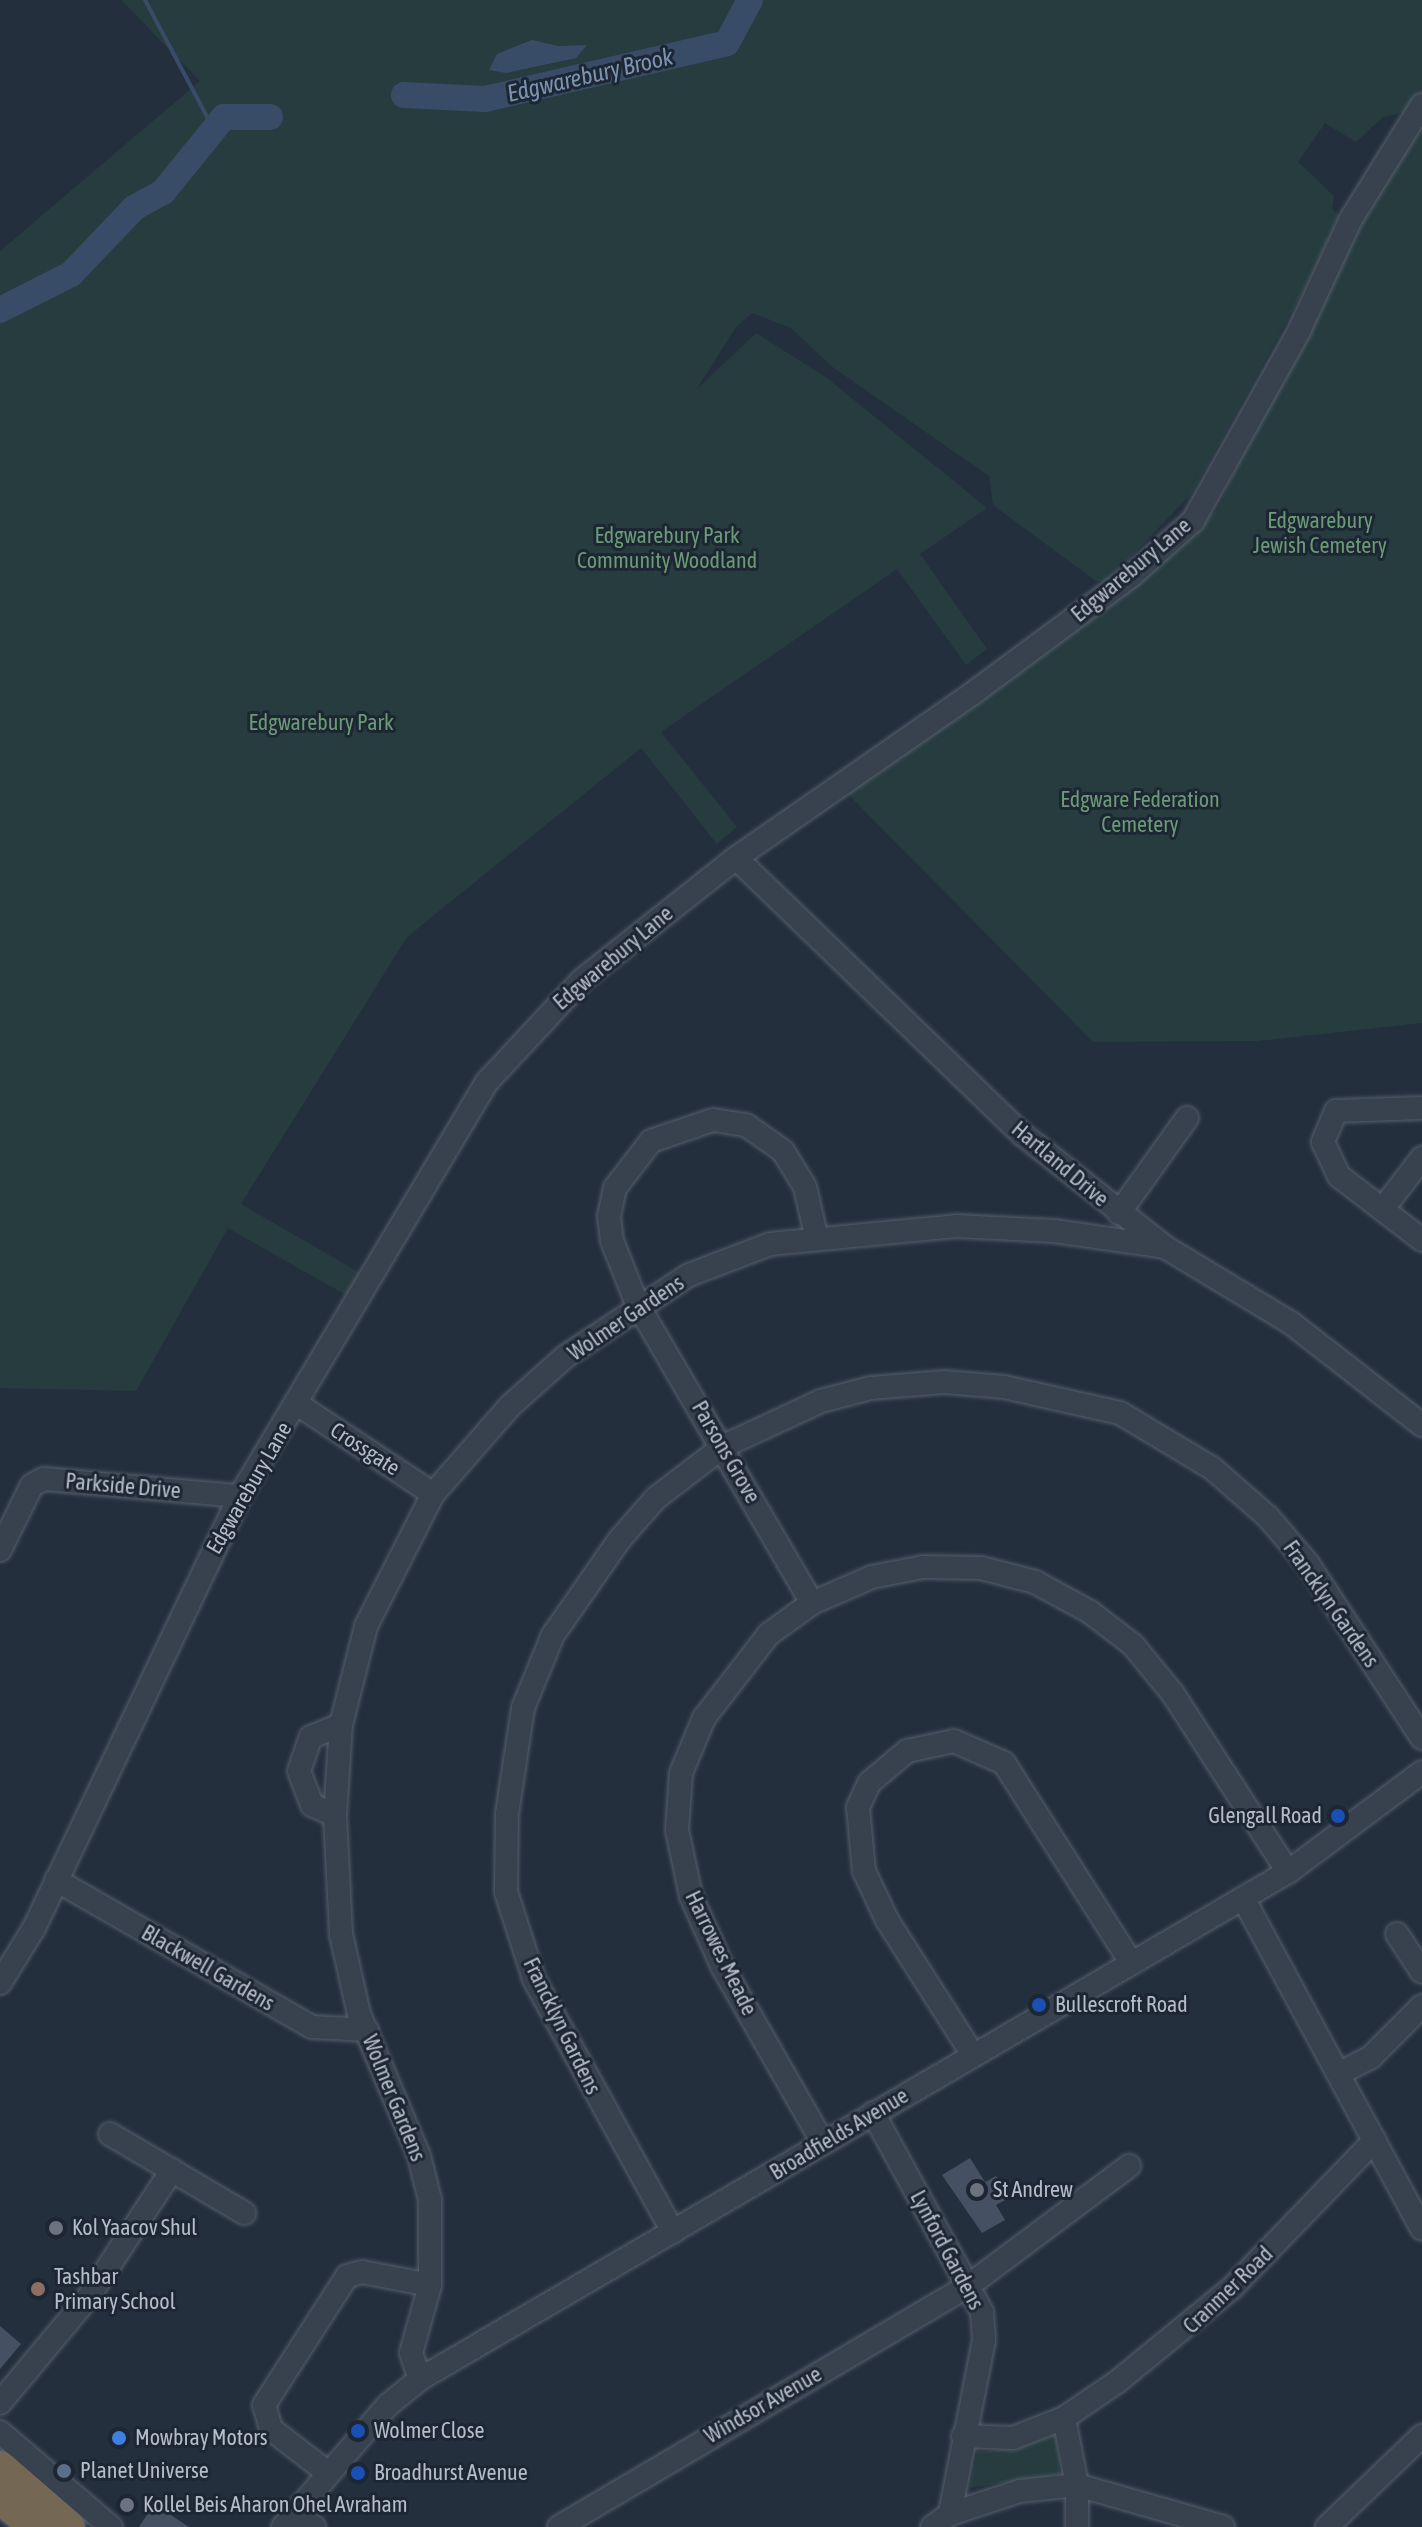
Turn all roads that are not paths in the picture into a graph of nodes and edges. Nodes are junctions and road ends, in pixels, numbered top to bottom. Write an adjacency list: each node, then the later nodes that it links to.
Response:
1 (1422, 105): 2 (street, Edgwarebury Lane)
2 (736, 858): 7 (street, Hartland Drive); 12 (street, Edgwarebury Lane)
3 (1422, 1108): 6 (street)
4 (1187, 1118): 7 (street)
5 (1422, 1158): 6 (street)
6 (1385, 1206): 9 (street)
7 (1119, 1213): 10 (street, Hartland Drive)
8 (816, 1235): 10 (street, Wolmer Gardens); 11 (street, Wolmer Gardens); 11 (street, Parsons Grove)
9 (1422, 1240)
10 (1165, 1247): 13 (street, Hartland Drive)
11 (637, 1304): 14 (street, Parsons Grove); 15 (street, Wolmer Gardens)
12 (297, 1404): 15 (street, Crossgate); 16 (street, Edgwarebury Lane)
13 (1422, 1425)
14 (724, 1446): 18 (street, Parsons Grove); 20 (street, Francklyn Gardens); 42 (street, Francklyn Gardens)
15 (433, 1494): 19 (street, Wolmer Gardens)
16 (240, 1496): 17 (street, Parkside Drive); 24 (street, Edgwarebury Lane)
17 (0, 1550)
18 (812, 1603): 23 (street, Harrowes Meade); 37 (street, Harrowes Meade)
19 (341, 1725): 22 (street, Wolmer Gardens); 22 (street)
20 (1422, 1738)
21 (1422, 1772): 23 (street, Broadfields Avenue)
22 (335, 1815): 31 (street, Wolmer Gardens)
23 (1288, 1872): 25 (street, Broadfields Avenue)
24 (56, 1880): 29 (street, Edgwarebury Lane); 31 (street, Blackwell Gardens)
25 (1243, 1898): 27 (street, Broadfields Avenue); 33 (street)
26 (1397, 1934): 28 (street)
27 (1131, 1962): 32 (street, Broadfields Avenue); 32 (street)
28 (1422, 1972)
29 (0, 1983)
30 (1422, 2006): 33 (street)
31 (367, 2030): 43 (street, Wolmer Gardens)
32 (973, 2055): 34 (street, Broadfields Avenue)
33 (1340, 2073): 36 (street)
34 (873, 2113): 37 (street, Broadfields Avenue); 44 (street, Lynford Gardens)
35 (110, 2134): 39 (street)
36 (1375, 2140): 41 (street); 47 (street, Cranmer Road)
37 (823, 2143): 42 (street, Broadfields Avenue)
38 (1129, 2166): 44 (street, Windsor Avenue)
39 (172, 2170): 40 (street); 46 (street)
40 (244, 2213)
41 (1422, 2229)
42 (673, 2232): 45 (street, Broadfields Avenue)
43 (430, 2285): 45 (street, Wolmer Gardens); 52 (street)
44 (968, 2286): 49 (street, Lynford Gardens); 61 (street, Windsor Avenue)
45 (420, 2379): 52 (street, Broadfields Avenue)
46 (0, 2403)
47 (1064, 2418): 49 (street, Cranmer Road); 53 (street)
48 (0, 2432): 59 (street)
49 (963, 2436): 56 (street, Lynford Gardens)
50 (1422, 2436): 64 (street)
51 (0, 2467): 58 (highway)
52 (328, 2473): 55 (street, Broadfields Avenue)
53 (1077, 2485): 56 (street); 62 (street); 63 (street)
54 (0, 2498): 57 (highway)
55 (289, 2520): 60 (street)
56 (941, 2521)
57 (36, 2527)
58 (69, 2527)
59 (111, 2527)
60 (314, 2527)
61 (559, 2527)
62 (1077, 2527)
63 (1223, 2527)
64 (1327, 2527)

